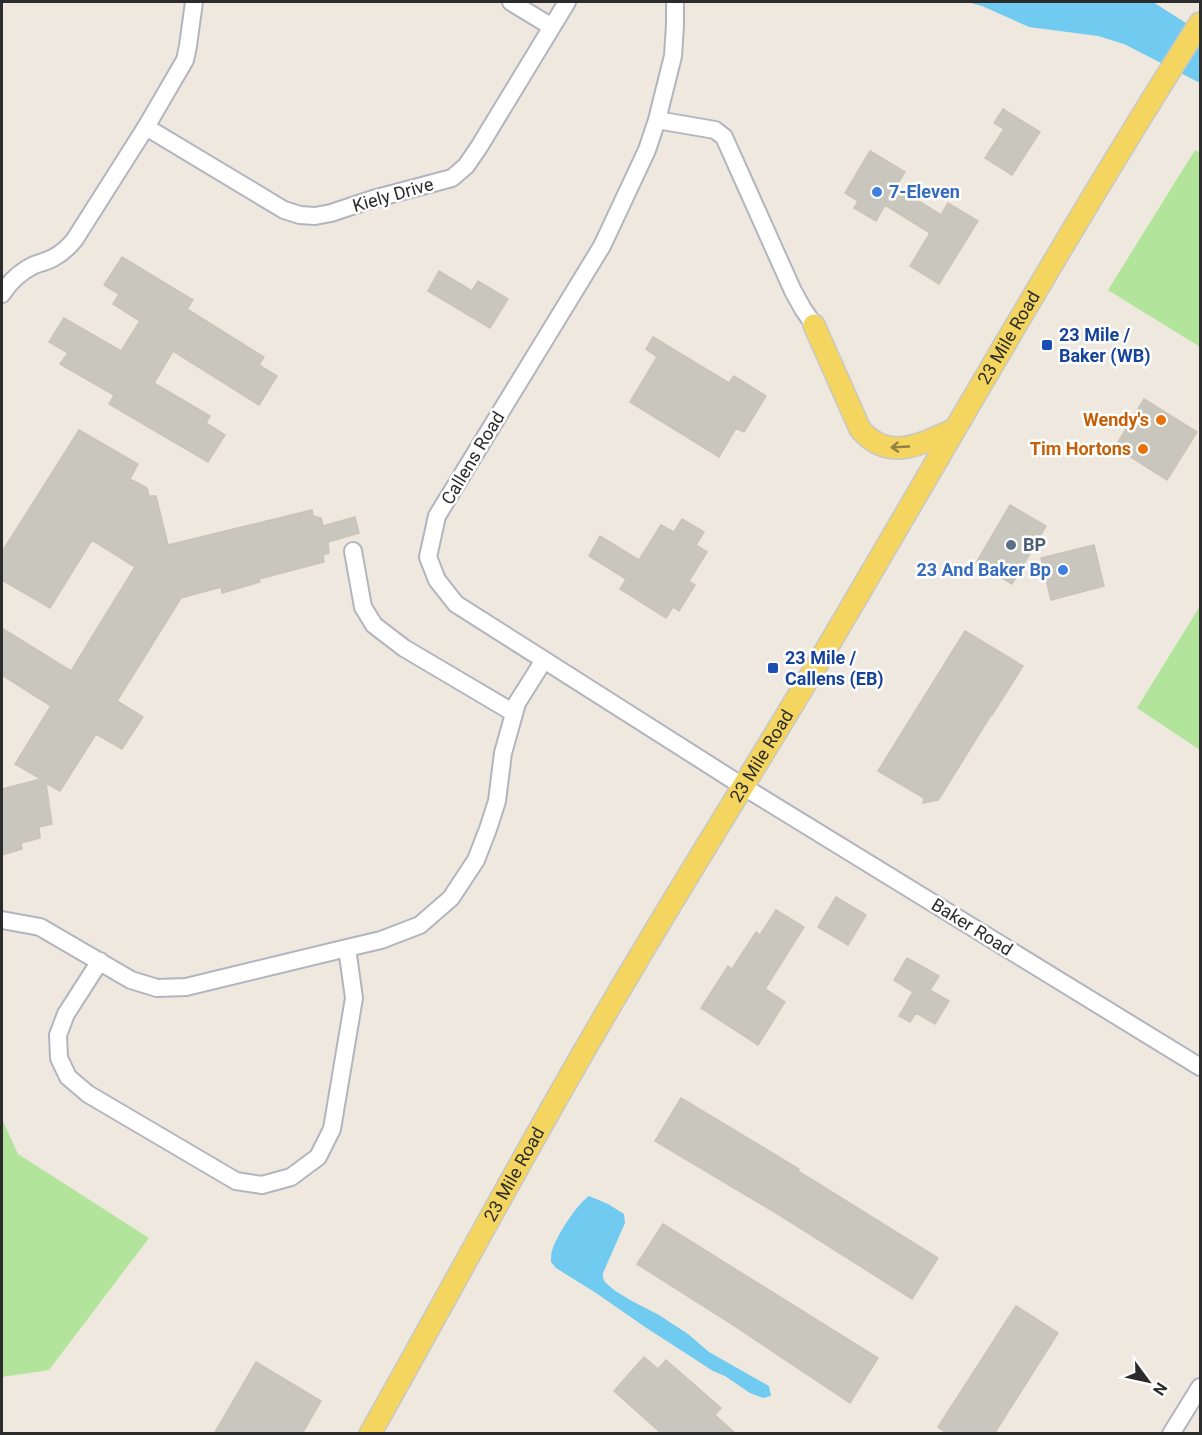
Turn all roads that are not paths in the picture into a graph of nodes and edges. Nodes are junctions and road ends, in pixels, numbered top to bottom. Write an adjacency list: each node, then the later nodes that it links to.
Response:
1 (194, 2): 8 (street)
2 (511, 2): 6 (street)
3 (567, 2): 6 (street, Kiely Drive)
4 (675, 2): 7 (street, Callens Road)
5 (1200, 23): 11 (main road, 23 Mile Road)
6 (552, 27): 8 (street, Kiely Drive)
7 (657, 120): 10 (street); 13 (street, Callens Road)
8 (146, 126): 9 (street)
9 (2, 294)
10 (814, 325): 11 (main road, one-way to 10)
11 (955, 429): 15 (main road, 23 Mile Road)
12 (353, 551): 14 (street)
13 (544, 660): 14 (street); 15 (street, Callens Road)
14 (514, 712): 17 (street)
15 (744, 786): 19 (street, Baker Road); 21 (main road, 23 Mile Road)
16 (2, 920): 18 (street)
17 (347, 948): 18 (street); 18 (street)
18 (100, 961)
19 (1200, 1067)
20 (1200, 1387): 22 (street)
21 (370, 1434)
22 (1171, 1434)

